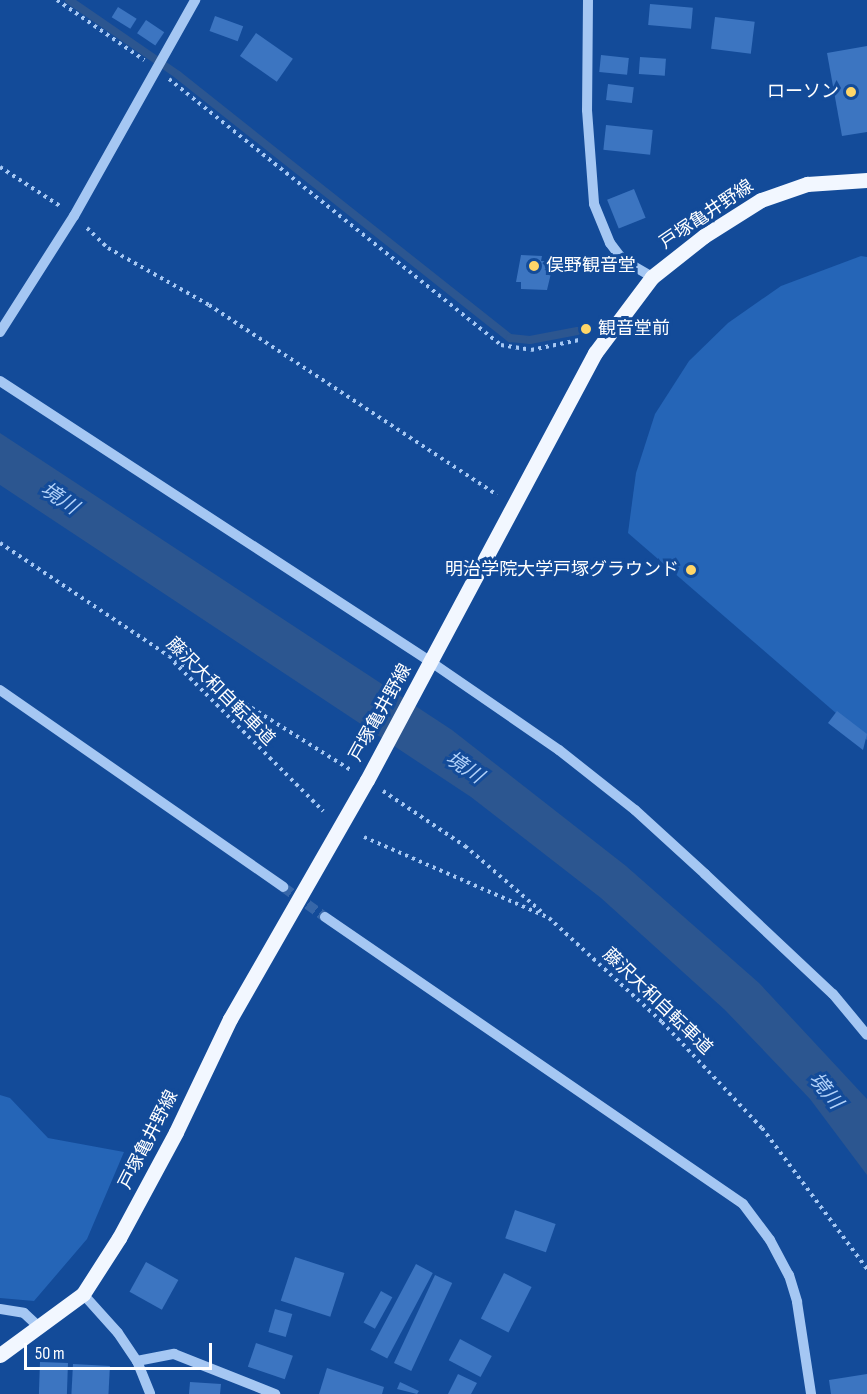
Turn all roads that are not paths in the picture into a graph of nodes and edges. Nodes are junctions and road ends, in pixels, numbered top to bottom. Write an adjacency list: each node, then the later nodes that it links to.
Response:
1 (195, 0): 5 (street)
2 (588, 0): 4 (street)
3 (867, 180): 4 (main road, 戸塚亀井野線)
4 (652, 277): 7 (main road, 戸塚亀井野線)
5 (0, 332)
6 (0, 381): 7 (street)
7 (428, 667): 11 (street); 12 (main road, 戸塚亀井野線)
8 (0, 690): 9 (street)
9 (284, 887)
10 (325, 916): 19 (street)
11 (867, 1035)
12 (83, 1294): 14 (main road, 戸塚亀井野線); 16 (street)
13 (0, 1309): 14 (street)
14 (40, 1328): 15 (main road, 戸塚亀井野線)
15 (0, 1355)
16 (137, 1361): 17 (street); 18 (street)
17 (150, 1394)
18 (275, 1394)
19 (811, 1394)

